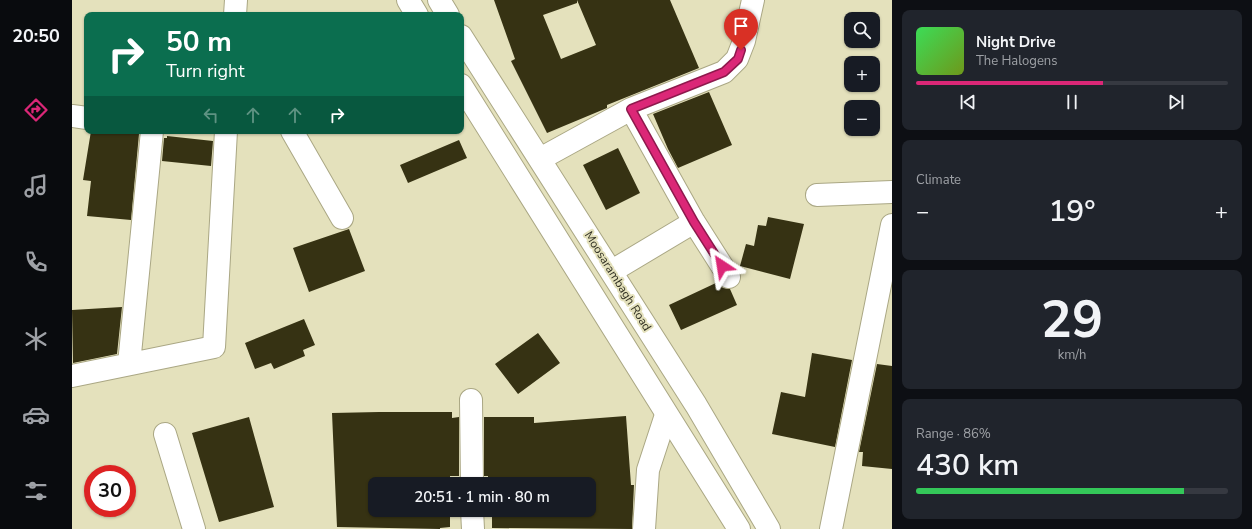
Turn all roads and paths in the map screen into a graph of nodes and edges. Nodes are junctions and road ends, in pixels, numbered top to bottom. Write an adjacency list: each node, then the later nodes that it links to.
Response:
1 (236, 0): 5 (street)
2 (408, 0): 6 (street)
3 (439, 0): 7 (street)
4 (753, 0): 10 (street)
5 (235, 12)
6 (415, 12)
7 (446, 12)
8 (464, 41): 16 (street, Moosarambagh Road)
9 (464, 90): 27 (street)
10 (631, 109): 16 (street); 20 (street)
11 (72, 116): 12 (street)
12 (84, 118)
13 (152, 134): 24 (street)
14 (221, 134): 24 (street)
15 (294, 134): 19 (street)
16 (540, 159): 22 (street, Moosarambagh Road)
17 (892, 192): 18 (street)
18 (817, 195)
19 (342, 218)
20 (694, 222): 22 (street); 23 (street)
21 (892, 225): 36 (street)
22 (612, 271): 35 (street, Moosarambagh Road)
23 (729, 277)
24 (128, 364): 25 (street)
25 (72, 376)
26 (471, 400): 29 (street)
27 (666, 415): 33 (street); 34 (street)
28 (165, 434): 31 (street)
29 (472, 477)
30 (472, 517): 32 (street)
31 (194, 529)
32 (472, 529)
33 (644, 529)
34 (739, 529)
35 (769, 529)
36 (831, 529)

